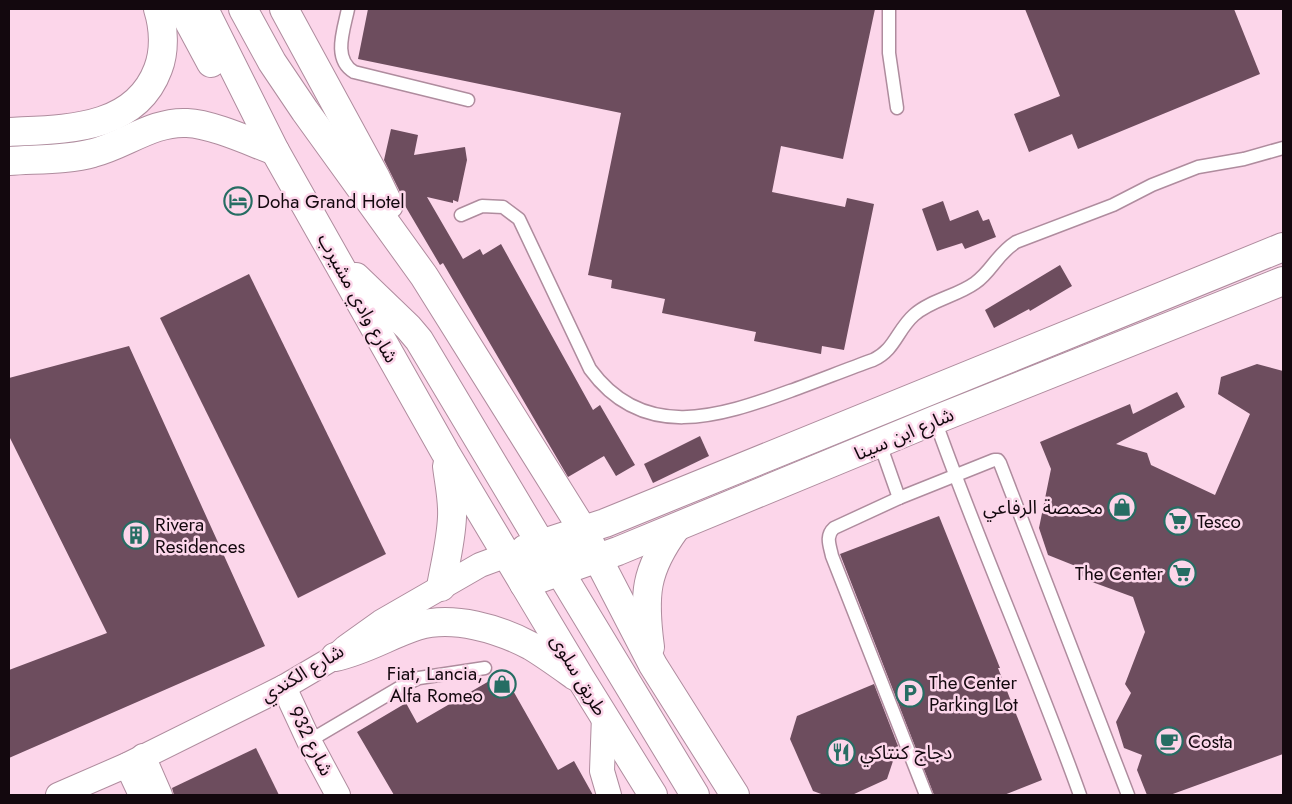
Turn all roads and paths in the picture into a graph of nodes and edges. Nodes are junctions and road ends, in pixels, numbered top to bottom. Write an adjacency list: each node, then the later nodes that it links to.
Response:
1 (158, 9): 10 (main road)
2 (182, 9): 12 (main road)
3 (204, 9): 12 (main road, شارع وادي مشيرب)
4 (243, 9): 17 (main road)
5 (284, 9): 17 (main road)
6 (348, 9): 8 (lane)
7 (889, 9): 9 (lane)
8 (468, 100)
9 (897, 108)
10 (9, 132)
11 (1283, 148): 14 (lane)
12 (275, 151): 13 (main road); 16 (main road, شارع وادي مشيرب)
13 (9, 161)
14 (461, 214)
15 (1283, 247): 25 (main road, شارع ابن سينا)
16 (335, 258): 21 (main road, شارع وادي مشيرب); 26 (main road)
17 (424, 276): 25 (main road)
18 (1283, 281): 19 (main road, شارع ابن سينا)
19 (935, 420): 20 (main road, شارع ابن سينا); 22 (lane)
20 (880, 444): 23 (lane); 24 (main road, شارع ابن سينا)
21 (445, 452): 27 (main road, شارع وادي مشيرب); 31 (main road)
22 (955, 476): 23 (lane); 49 (lane); 50 (lane)
23 (899, 498): 48 (lane)
24 (676, 528): 28 (main road, شارع ابن سينا); 33 (main road)
25 (582, 530): 26 (main road, شارع ابن سينا); 28 (main road)
26 (541, 544): 27 (main road, شارع الكندي); 28 (main road)
27 (506, 555): 29 (main road); 30 (main road, طريق سلوى); 31 (street, شارع الكندي)
28 (597, 559): 29 (main road, شارع ابن سينا); 33 (main road)
29 (560, 572): 30 (main road, شارع ابن سينا); 46 (main road)
30 (524, 584): 35 (main road, طريق سلوى)
31 (441, 587): 32 (street, شارع الكندي)
32 (336, 657): 35 (main road); 36 (street, شارع الكندي)
33 (653, 665): 47 (main road)
34 (485, 668): 38 (lane)
35 (581, 679): 37 (main road, طريق سلوى)
36 (284, 687): 38 (street, شارع 932); 39 (street, شارع الكندي)
37 (604, 716): 44 (street); 45 (main road, طريق سلوى)
38 (310, 741): 43 (street, شارع 932)
39 (135, 760): 40 (street, شارع الكندي); 41 (street); 42 (street)
40 (58, 795)
41 (141, 795)
42 (160, 795)
43 (338, 795)
44 (609, 795)
45 (653, 795)
46 (695, 795)
47 (735, 795)
48 (926, 795)
49 (1080, 795)
50 (1128, 795)

